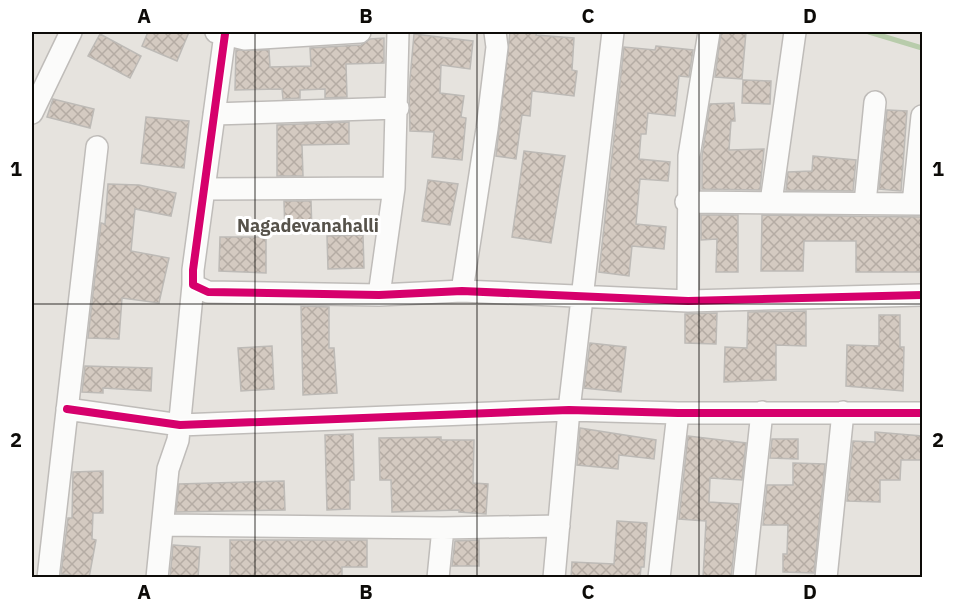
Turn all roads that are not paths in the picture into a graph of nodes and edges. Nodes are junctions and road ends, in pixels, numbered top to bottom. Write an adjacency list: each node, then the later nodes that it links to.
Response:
1 (71, 32): 12 (street)
2 (360, 32): 9 (street)
3 (398, 32): 11 (street)
4 (495, 32): 23 (street)
5 (614, 32): 25 (street)
6 (709, 32): 18 (street)
7 (795, 32): 19 (street)
8 (220, 33): 9 (street); 13 (street)
9 (247, 35)
10 (875, 102): 20 (street)
11 (398, 108): 13 (street); 16 (street)
12 (32, 113)
13 (214, 114): 17 (street)
14 (922, 116): 21 (street)
15 (97, 147): 28 (street)
16 (394, 188): 17 (street); 24 (street)
17 (204, 189): 22 (street)
18 (686, 201): 19 (street); 27 (street)
19 (771, 202): 20 (street)
20 (865, 203): 21 (street)
21 (918, 204)
22 (194, 285): 24 (street); 34 (street)
23 (462, 291): 24 (street); 25 (street)
24 (379, 295)
25 (582, 295): 27 (street); 29 (street)
26 (922, 296): 27 (street)
27 (688, 301)
28 (67, 409): 34 (street); 38 (street)
29 (568, 410): 32 (street); 34 (street); 36 (street)
30 (762, 412): 31 (street); 32 (street); 43 (street)
31 (843, 412): 33 (street); 44 (street)
32 (678, 413): 42 (street)
33 (922, 414)
34 (180, 425): 35 (street)
35 (163, 525): 37 (street); 39 (street)
36 (559, 526): 37 (street); 41 (street)
37 (442, 528): 40 (street)
38 (48, 578)
39 (158, 578)
40 (438, 578)
41 (554, 578)
42 (659, 578)
43 (744, 578)
44 (826, 578)

